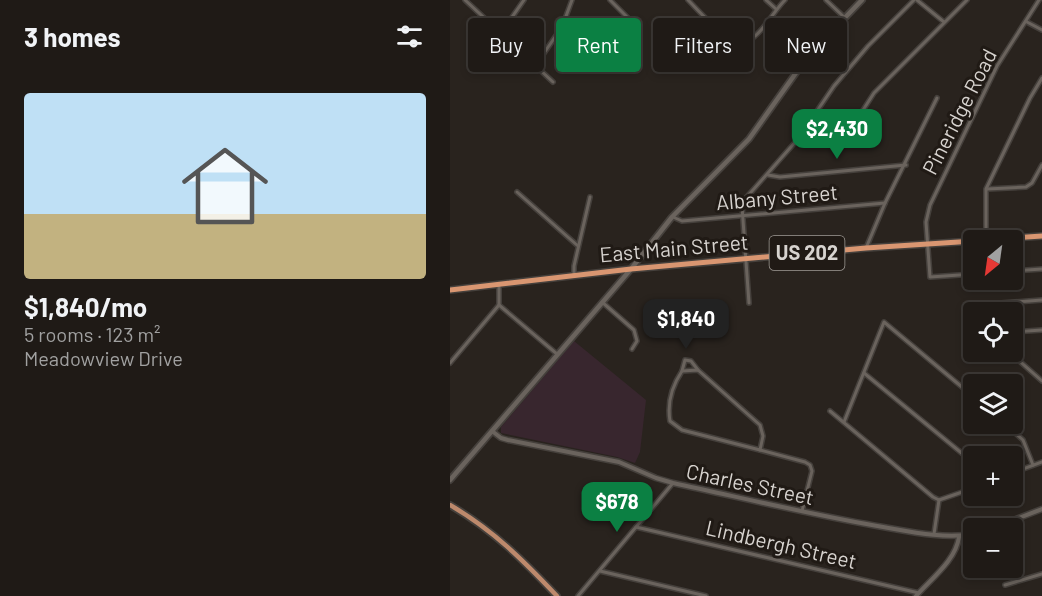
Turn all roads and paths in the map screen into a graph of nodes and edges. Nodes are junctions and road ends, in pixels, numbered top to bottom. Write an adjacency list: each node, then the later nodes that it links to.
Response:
1 (465, 0): 14 (street)
2 (524, 0): 15 (street)
3 (572, 0): 16 (street)
4 (610, 0): 17 (street)
5 (688, 0): 13 (street)
6 (766, 0): 13 (street)
7 (785, 0): 13 (street)
8 (826, 0): 18 (street)
9 (862, 0): 18 (main road)
10 (915, 0): 19 (street); 32 (street)
11 (967, 0): 19 (street)
12 (1039, 0): 20 (street, Pineridge Road)
13 (776, 9)
14 (485, 18)
15 (511, 18)
16 (565, 18)
17 (629, 18)
18 (845, 18)
19 (944, 22): 29 (street)
20 (1027, 22): 21 (street); 43 (street, Pineridge Road)
21 (1042, 30)
22 (556, 36): 23 (street)
23 (544, 54)
24 (542, 72): 27 (street)
25 (796, 72): 38 (main road)
26 (1042, 78): 33 (street)
27 (553, 82)
28 (937, 98): 30 (street)
29 (847, 135)
30 (906, 165): 32 (street); 36 (street)
31 (1042, 165): 33 (street)
32 (768, 175): 37 (street)
33 (986, 189): 39 (street)
34 (517, 192): 44 (street)
35 (590, 197): 44 (street)
36 (885, 203): 37 (street, Albany Street); 45 (street)
37 (743, 215): 38 (street, Albany Street); 46 (street)
38 (672, 216): 47 (main road)
39 (985, 230)
40 (1042, 236): 41 (highway)
41 (1023, 237)
42 (963, 242): 43 (highway, East Main Street / US 202)
43 (927, 245): 45 (highway, East Main Street / US 202); 50 (street, Pineridge Road)
44 (578, 246): 51 (street)
45 (866, 248): 46 (highway, East Main Street / US 202)
46 (745, 260): 47 (highway, East Main Street / US 202); 57 (street)
47 (631, 269): 51 (highway, East Main Street / US 202); 56 (main road)
48 (1042, 269): 49 (street)
49 (1023, 270)
50 (963, 275)
51 (574, 276): 52 (highway, East Main Street / US 202)
52 (499, 284): 53 (highway, East Main Street / US 202); 58 (street)
53 (450, 290)
54 (1042, 300): 55 (street)
55 (1015, 302)
56 (602, 303): 61 (street); 62 (main road)
57 (749, 303)
58 (499, 305): 62 (street); 64 (street)
59 (1042, 330): 60 (street)
60 (1023, 331)
61 (632, 349)
62 (557, 354): 72 (main road)
63 (1020, 362): 68 (street)
64 (450, 363)
65 (698, 370): 66 (street); 66 (street); 74 (street)
66 (682, 371): 74 (street)
67 (864, 373): 69 (street); 71 (street); 75 (street)
68 (1042, 381)
69 (963, 388)
70 (830, 411): 71 (street)
71 (844, 422): 82 (street)
72 (492, 431): 79 (main road); 80 (street, Charles Street)
73 (1016, 434): 77 (street)
74 (760, 450): 85 (street)
75 (963, 454)
76 (1042, 462): 77 (street)
77 (1033, 465): 78 (street)
78 (1023, 469)
79 (450, 480)
80 (673, 483): 85 (street, Charles Street); 87 (street)
81 (963, 492): 82 (street)
82 (939, 500): 88 (street)
83 (450, 505): 95 (main road)
84 (1042, 509): 86 (street)
85 (801, 512): 88 (street, Charles Street)
86 (1019, 518)
87 (636, 527): 91 (street); 94 (street, Lindbergh Street)
88 (934, 534): 90 (street, Charles Street)
89 (963, 536): 90 (street, Charles Street)
90 (959, 537): 94 (street)
91 (600, 570): 96 (street); 97 (street)
92 (1042, 574): 93 (street)
93 (1005, 585)
94 (917, 594)
95 (557, 596)
96 (578, 596)
97 (706, 596)

